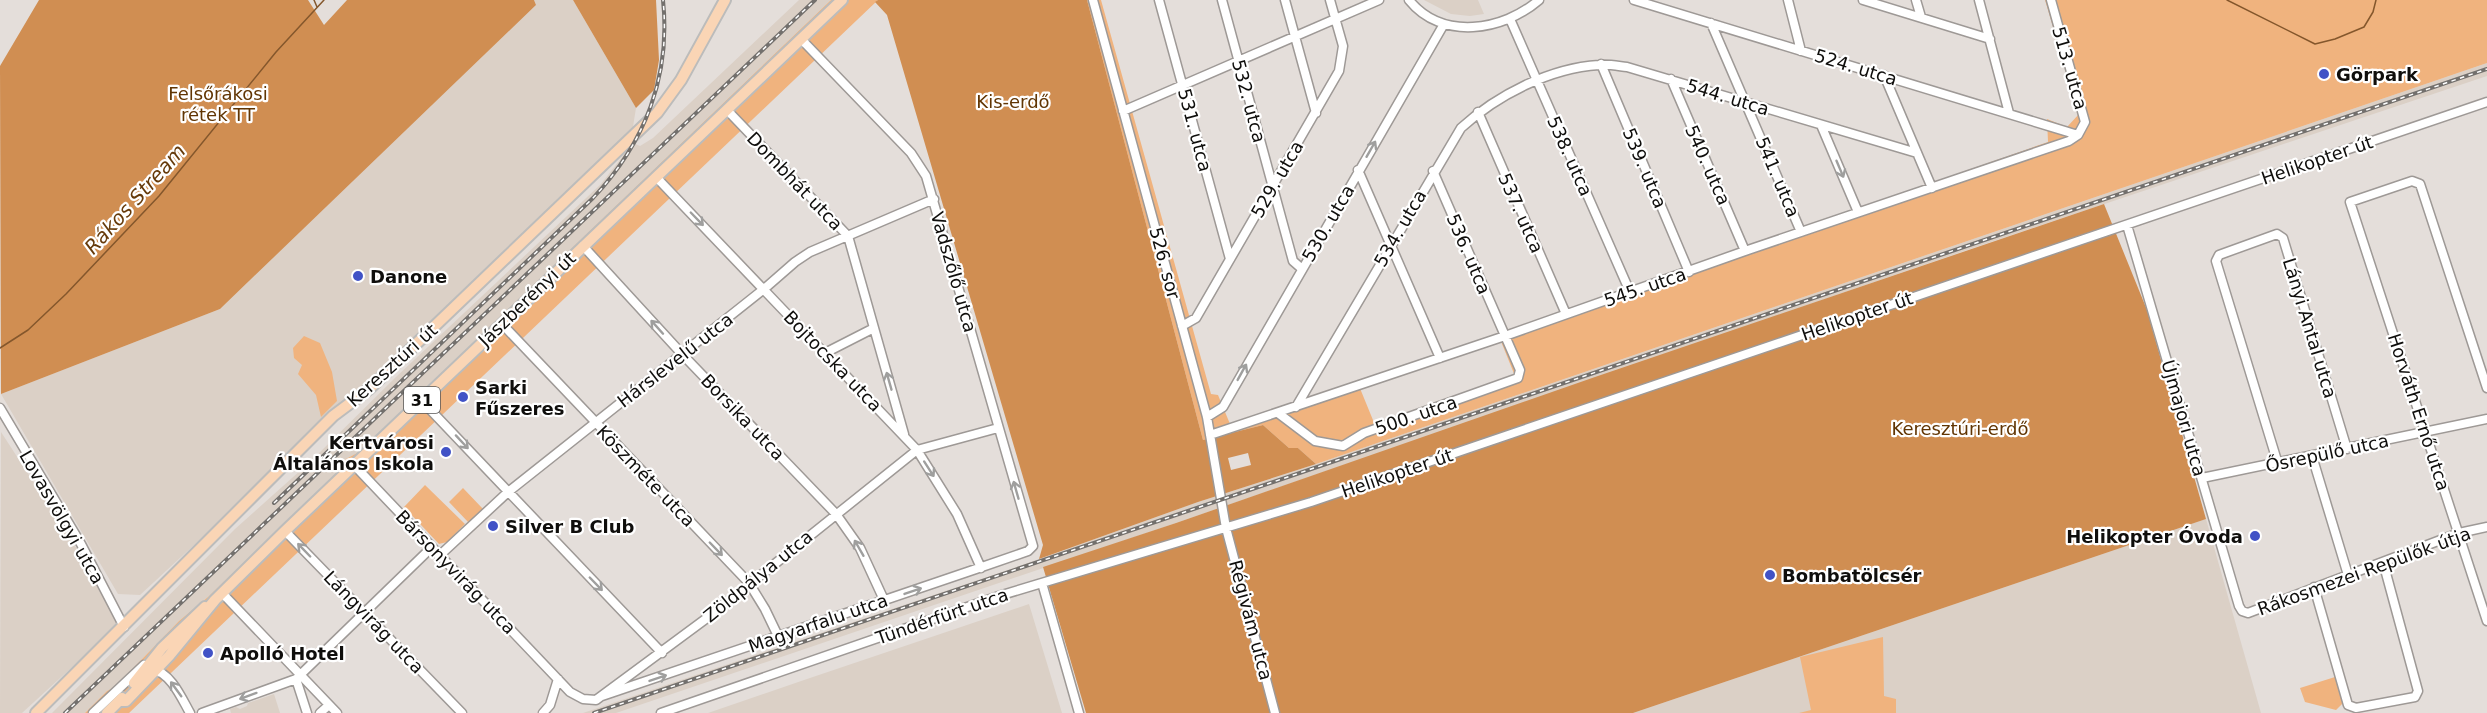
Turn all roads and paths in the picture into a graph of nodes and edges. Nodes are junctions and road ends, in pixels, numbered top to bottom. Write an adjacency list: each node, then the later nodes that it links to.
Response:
1 (725, 0): 106 (main road, Keresztúri út)
2 (842, 0): 23 (main road, Jászberényi út / 31)
3 (1093, 0): 35 (street, 526. sor)
4 (1159, 0): 31 (street, 531. utca)
5 (1222, 0): 26 (street, 532. utca)
6 (1285, 0): 22 (street)
7 (1330, 0): 18 (street, 529. utca)
8 (1379, 0): 18 (street)
9 (1409, 0): 21 (street)
10 (1539, 0): 19 (street)
11 (1634, 0): 20 (street, 524. utca)
12 (1788, 0): 25 (street)
13 (1863, 0): 17 (street)
14 (1916, 0): 17 (street)
15 (1979, 0): 24 (street)
16 (2051, 0): 40 (street, 513. utca)
17 (1921, 17): 24 (street)
18 (1336, 19): 22 (street); 37 (street, 529. utca)
19 (1510, 19): 21 (street); 30 (street, 538. utca)
20 (1711, 23): 25 (street, 524. utca); 32 (street, 541. utca)
21 (1444, 24): 42 (street, 530. utca, one-way to 21)
22 (1295, 37): 26 (street); 37 (street)
23 (801, 39): 34 (main road, Jászberényi út / 31); 47 (street, Vadszőlő utca)
24 (1990, 39): 38 (street)
25 (1801, 51): 28 (street, 524. utca)
26 (1238, 61): 31 (street); 45 (street, 532. utca)
27 (1601, 64): 29 (street, 544. utca); 30 (street, 544. utca); 57 (street, 539. utca)
28 (1884, 75): 38 (street, 524. utca); 41 (street)
29 (1671, 80): 32 (street, 544. utca); 54 (street, 540. utca)
30 (1537, 81): 36 (street, 534. utca); 59 (street, 538. utca)
31 (1183, 86): 35 (street); 55 (street, 531. utca)
32 (1746, 102): 39 (street, 544. utca); 50 (street, 541. utca)
33 (2487, 102): 49 (street, Helikopter út)
34 (727, 110): 44 (main road, Jászberényi út / 31); 51 (street, Dombhát utca)
35 (1123, 111): 62 (street, 526. sor)
36 (1478, 112): 43 (street, 534. utca); 60 (street, 537. utca)
37 (1316, 113): 45 (street, 529. utca)
38 (2009, 113): 40 (street, 524. utca)
39 (1821, 125): 41 (street, 544. utca); 48 (street, one-way to 48)
40 (2078, 135): 46 (street, 545. utca)
41 (1917, 153): 46 (street)
42 (1358, 170): 52 (street); 56 (street, 530. utca)
43 (1433, 171): 52 (street, 534. utca); 64 (street, 536. utca)
44 (656, 177): 53 (main road, Jászberényi út / 31); 58 (street, Bojtocska utca, one-way to 58)
45 (1273, 187): 55 (street, 529. utca); 56 (street, 532. utca)
46 (1932, 188): 48 (street, 545. utca)
47 (934, 199): 51 (street, Hárslevelű utca); 76 (street, Vadszőlő utca)
48 (1858, 212): 50 (street, 545. utca)
49 (2127, 225): 85 (street, Újmajori utca); 89 (street, Helikopter út)
50 (1801, 232): 54 (street, 545. utca)
51 (848, 236): 58 (street, Hárslevelű utca); 63 (street, Dombhát utca)
52 (1390, 245): 67 (street); 70 (street, 534. utca)
53 (583, 246): 61 (main road, Jászberényi út / 31); 66 (street, Borsika utca, one-way to 53)
54 (1745, 251): 57 (street, 545. utca)
55 (1230, 260): 62 (street, 529. utca)
56 (1301, 268): 73 (street, 530. utca, one-way to 56)
57 (1689, 272): 59 (street, 545. utca)
58 (764, 289): 65 (street, Bojtocska utca); 66 (street, Hárslevelű utca)
59 (1630, 292): 60 (street, 545. utca)
60 (1566, 314): 64 (street, 545. utca)
61 (502, 324): 69 (main road, Jászberényi út / 31); 75 (street, Köszméte utca)
62 (1182, 326): 73 (street, 526. sor)
63 (874, 328): 65 (street); 79 (street, Dombhát utca, one-way to 63)
64 (1505, 336): 67 (street, 545. utca); 72 (street, 500. utca)
65 (825, 353): 79 (street, Bojtocska utca)
66 (682, 354): 75 (street, Hárslevelű utca); 87 (street, Borsika utca)
67 (1440, 358): 70 (street, 545. utca)
68 (2487, 388): 77 (street, Horváth Ernő utca)
69 (421, 400): 84 (main road, Jászberényi út / 31); 86 (street, one-way to 86)
70 (1296, 407): 72 (street, 545. utca)
71 (0, 408): 106 (street, Lovasvölgyi utca)
72 (1278, 413): 78 (street, 545. utca)
73 (1207, 417): 78 (street, 526. sor)
74 (2487, 419): 77 (street, Ősrepülő utca)
75 (595, 423): 86 (street, Hárslevelű utca); 98 (street, Köszméte utca, one-way to 98)
76 (998, 428): 81 (street, Zöldpálya utca); 92 (street, Vadszőlő utca, one-way to 76)
77 (2426, 432): 80 (street, Ősrepülő utca); 91 (street, Horváth Ernő utca)
78 (1210, 435): 89 (street, 526. sor)
79 (905, 437): 81 (street, Bojtocska utca)
80 (2347, 449): 82 (street, Ősrepülő utca); 83 (street, Lányi Antal utca)
81 (917, 450): 87 (street, Zöldpálya utca); 96 (street, Bojtocska utca, one-way to 96)
82 (2312, 456): 83 (street, Ősrepülő utca); 97 (street)
83 (2278, 464): 85 (street, Ősrepülő utca)
84 (354, 465): 90 (main road, Jászberényi út / 31); 93 (street, Bársonyvirág utca)
85 (2202, 478): 103 (street, Újmajori utca)
86 (508, 492): 94 (street, Hárslevelű utca); 108 (street, one-way to 108)
87 (836, 514): 98 (street, Zöldpálya utca); 102 (street, Borsika utca, one-way to 87)
88 (2487, 527): 91 (street, Rákosmezei Repülők útja)
89 (1226, 528): 99 (street, Tündérfürt utca); 126 (street, Régivám utca)
90 (285, 531): 101 (main road, Jászberényi út / 31); 104 (street, Lángvirág utca, one-way to 90)
91 (2459, 533): 95 (street, Rákosmezei Repülők útja); 105 (street, Horváth Ernő utca)
92 (1033, 546): 96 (street, Magyarfalu utca)
93 (431, 548): 94 (street, Bársonyvirág utca); 104 (street)
94 (439, 556): 111 (street, Bársonyvirág utca)
95 (2383, 562): 97 (street, Rákosmezei Repülők útja); 100 (street)
96 (981, 568): 102 (street, Magyarfalu utca, one-way to 96)
97 (2348, 575): 100 (street, Rákosmezei Repülők útja)
98 (749, 583): 107 (street, Köszméte utca); 108 (street, Zöldpálya utca)
99 (1042, 583): 124 (street, Tündérfürt utca); 125 (street)
100 (2314, 587): 103 (street, Rákosmezei Repülők útja)
101 (218, 597): 109 (main road, Jászberényi út / 31); 109 (main road, Jászberényi út / 31); 110 (street)
102 (884, 600): 107 (street, Magyarfalu utca)
103 (2242, 610)
104 (366, 612): 110 (street); 122 (street, Lángvirág utca)
105 (2487, 621)
106 (124, 627): 114 (main road, Keresztúri út)
107 (778, 636): 112 (street, Magyarfalu utca, one-way to 107)
108 (662, 652): 112 (street, Zöldpálya utca)
109 (146, 670): 115 (street, Jászberényi út); 116 (main road, Jászberényi út / 31); 117 (street, one-way to 109)
110 (298, 678): 113 (street); 118 (street, one-way to 118); 119 (street)
111 (558, 679): 112 (street); 123 (street)
112 (602, 696)
113 (329, 705): 120 (street); 121 (street)
114 (36, 713)
115 (93, 713)
116 (107, 713)
117 (189, 713)
118 (201, 713)
119 (307, 713)
120 (320, 713)
121 (337, 713)
122 (462, 713)
123 (543, 713)
124 (661, 713)
125 (1079, 713)
126 (1275, 713)

